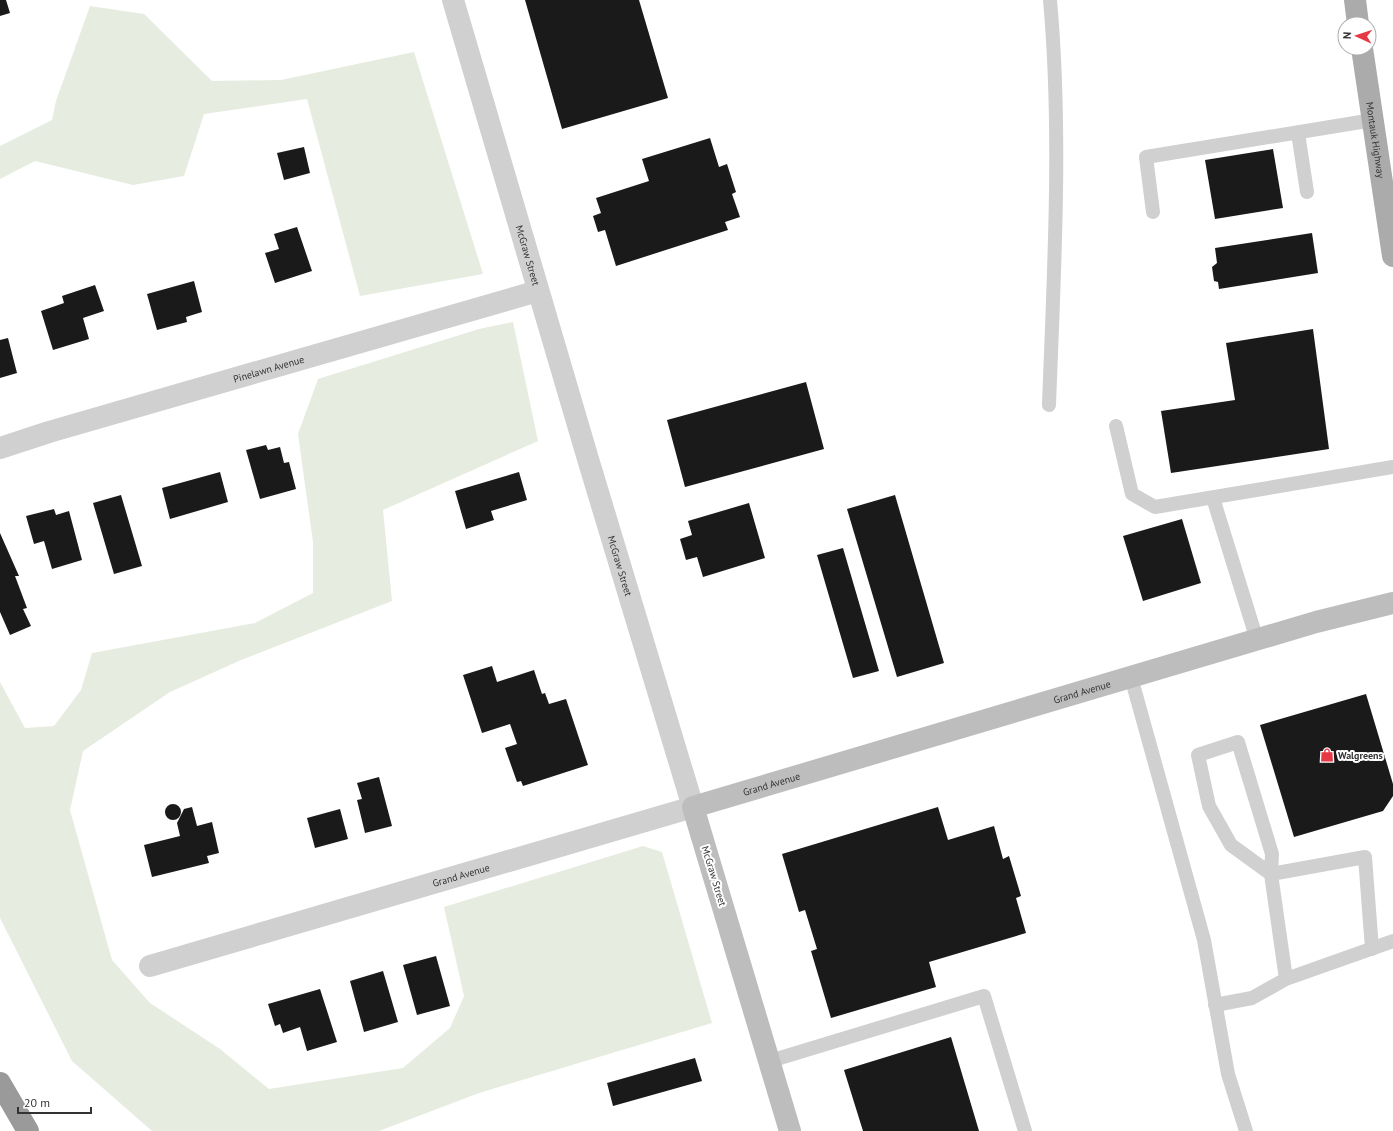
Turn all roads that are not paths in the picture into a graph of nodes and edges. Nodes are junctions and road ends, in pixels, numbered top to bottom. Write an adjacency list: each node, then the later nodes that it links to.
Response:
1 (453, 0): 12 (street, McGraw Street)
2 (1050, 0): 13 (lane)
3 (1354, 0): 4 (main road)
4 (1357, 16)
5 (1363, 56): 6 (main road, Montauk Highway)
6 (1373, 120): 7 (lane); 10 (main road, Montauk Highway)
7 (1298, 133): 8 (lane); 9 (lane)
8 (1307, 192)
9 (1153, 212)
10 (1391, 230): 11 (main road, Montauk Highway)
11 (1393, 256)
12 (538, 291): 15 (street, Pinelawn Avenue); 21 (street, McGraw Street)
13 (1049, 405)
14 (1116, 426): 17 (lane)
15 (0, 448)
16 (1393, 467): 17 (lane)
17 (1213, 498): 19 (lane)
18 (1393, 603): 19 (main road, Grand Avenue)
19 (1257, 640): 20 (main road, Grand Avenue)
20 (1131, 677): 21 (main road, Grand Avenue); 27 (lane)
21 (693, 807): 25 (street, Grand Avenue); 28 (main road, McGraw Street)
22 (1271, 874): 22 (lane); 24 (lane); 26 (lane)
23 (1393, 941): 24 (lane)
24 (1372, 949): 26 (lane)
25 (150, 966)
26 (1286, 980): 27 (lane)
27 (1215, 1006): 33 (lane)
28 (770, 1061): 31 (main road, McGraw Street); 32 (lane)
29 (0, 1083): 30 (highway)
30 (28, 1131)
31 (790, 1131)
32 (1025, 1131)
33 (1246, 1131)

